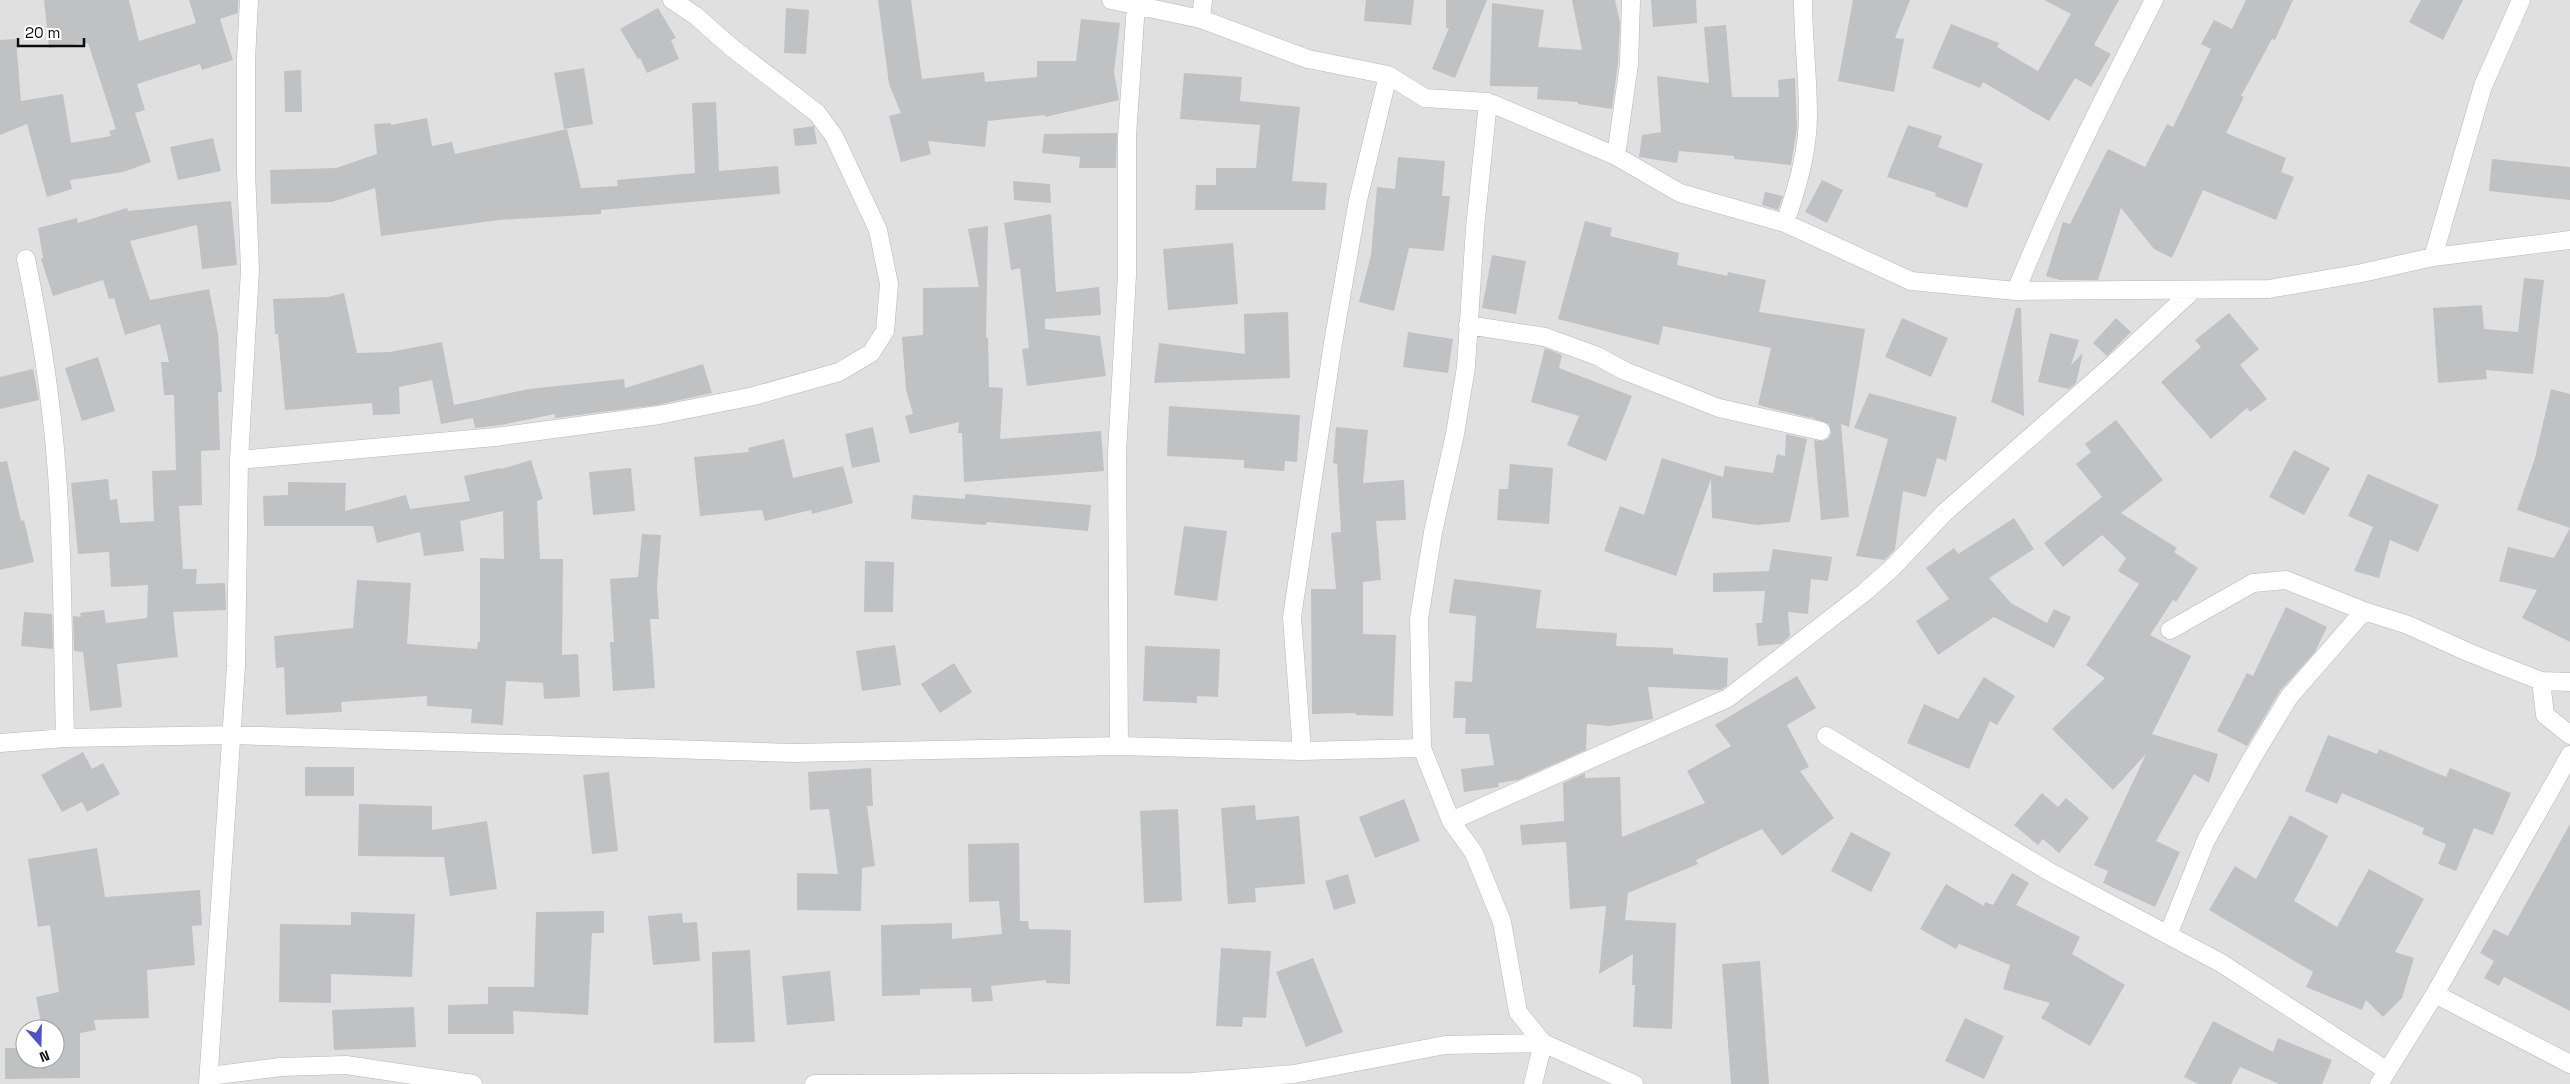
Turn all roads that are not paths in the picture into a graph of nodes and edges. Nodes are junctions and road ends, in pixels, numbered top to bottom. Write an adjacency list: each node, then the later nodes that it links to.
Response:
1 (249, 0): 22 (street)
2 (672, 0): 22 (street)
3 (1111, 0): 9 (street)
4 (1203, 0): 10 (street)
5 (1631, 0): 13 (street)
6 (1804, 0): 14 (street)
7 (2154, 0): 18 (street)
8 (2521, 0): 16 (street)
9 (1136, 4): 10 (street); 32 (street)
10 (1201, 19): 11 (street)
11 (1388, 74): 12 (street); 34 (street)
12 (1488, 102): 13 (street); 20 (street)
13 (1616, 156): 14 (street)
14 (1786, 223): 18 (street)
15 (2570, 240): 16 (street)
16 (2433, 257): 19 (street)
17 (26, 259): 30 (street)
18 (2016, 291): 19 (street)
19 (2191, 292): 36 (street)
20 (1468, 325): 21 (street); 33 (street)
21 (1821, 432)
22 (239, 460): 27 (street)
23 (2364, 611): 24 (street); 25 (street); 37 (street)
24 (2170, 630)
25 (2541, 681): 26 (street); 28 (street)
26 (2570, 682)
27 (233, 735): 30 (street); 32 (street); 42 (street)
28 (2570, 735)
29 (1826, 736): 37 (street)
30 (65, 738): 31 (street)
31 (0, 746)
32 (1119, 746): 34 (street)
33 (1422, 748): 34 (street); 36 (street)
34 (1302, 751)
35 (2570, 755): 38 (street)
36 (1451, 820): 39 (street)
37 (2168, 935): 41 (street)
38 (2435, 994): 40 (street); 41 (street)
39 (1543, 1044): 43 (street); 47 (street); 48 (street)
40 (2570, 1064)
41 (2382, 1077)
42 (209, 1080): 44 (street)
43 (1191, 1083): 46 (street)
44 (473, 1084)
45 (814, 1084): 46 (street)
46 (851, 1084)
47 (1533, 1084)
48 (1634, 1084)

